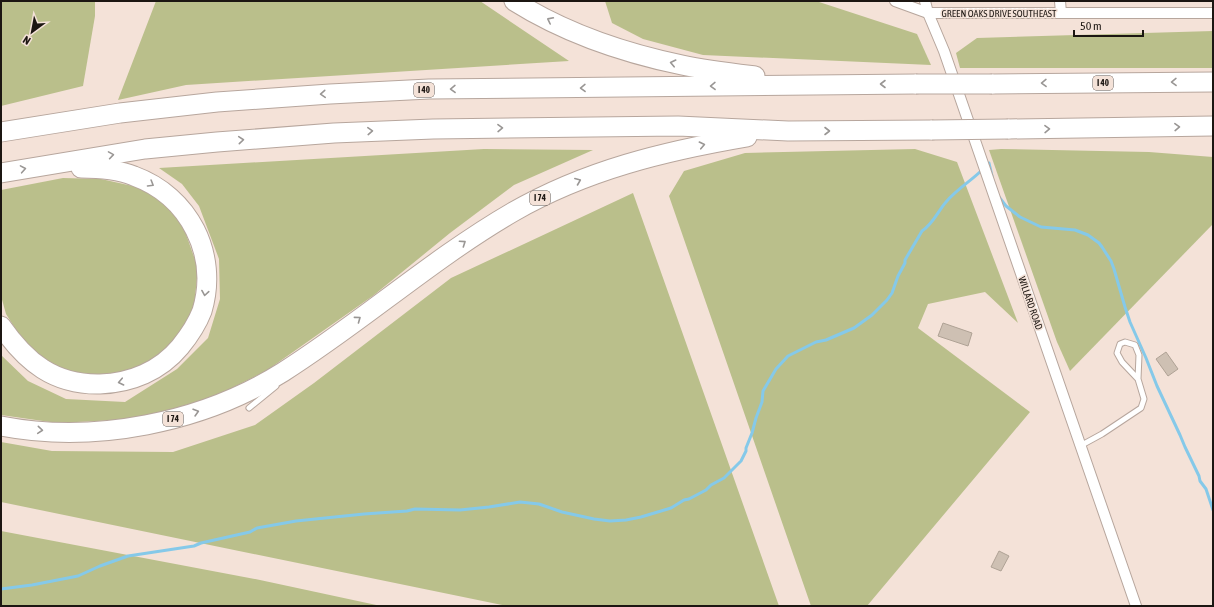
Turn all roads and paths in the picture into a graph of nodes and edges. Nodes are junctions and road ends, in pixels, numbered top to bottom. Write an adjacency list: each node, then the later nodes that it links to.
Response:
1 (514, 1): 9 (highway, one-way to 1)
2 (895, 1): 5 (street, GREEN OAKS DRIVE SOUTHEAST)
3 (925, 1): 5 (street, WILLARD ROAD)
4 (1060, 1): 7 (street)
5 (928, 13): 7 (street, GREEN OAKS DRIVE SOUTHEAST); 22 (street, WILLARD ROAD)
6 (1213, 13): 7 (street, GREEN OAKS DRIVE SOUTHEAST)
7 (1061, 14)
8 (1213, 82): 9 (highway, I 40, one-way to 9, bridge)
9 (850, 84): 12 (highway, I 40, one-way to 12)
10 (1213, 126): 11 (highway, one-way to 10, bridge)
11 (788, 131): 13 (highway, one-way to 11); 16 (highway, I 74, one-way to 11)
12 (1, 132)
13 (45, 166): 14 (highway, one-way to 13); 15 (highway, one-way to 15)
14 (1, 173)
15 (1, 326)
16 (327, 342): 17 (lane); 21 (highway, I 74, one-way to 16)
17 (285, 378)
18 (1138, 379): 18 (lane); 22 (lane)
19 (279, 383): 20 (lane)
20 (249, 408)
21 (1, 426)
22 (1080, 446): 23 (street, WILLARD ROAD)
23 (1136, 606)

